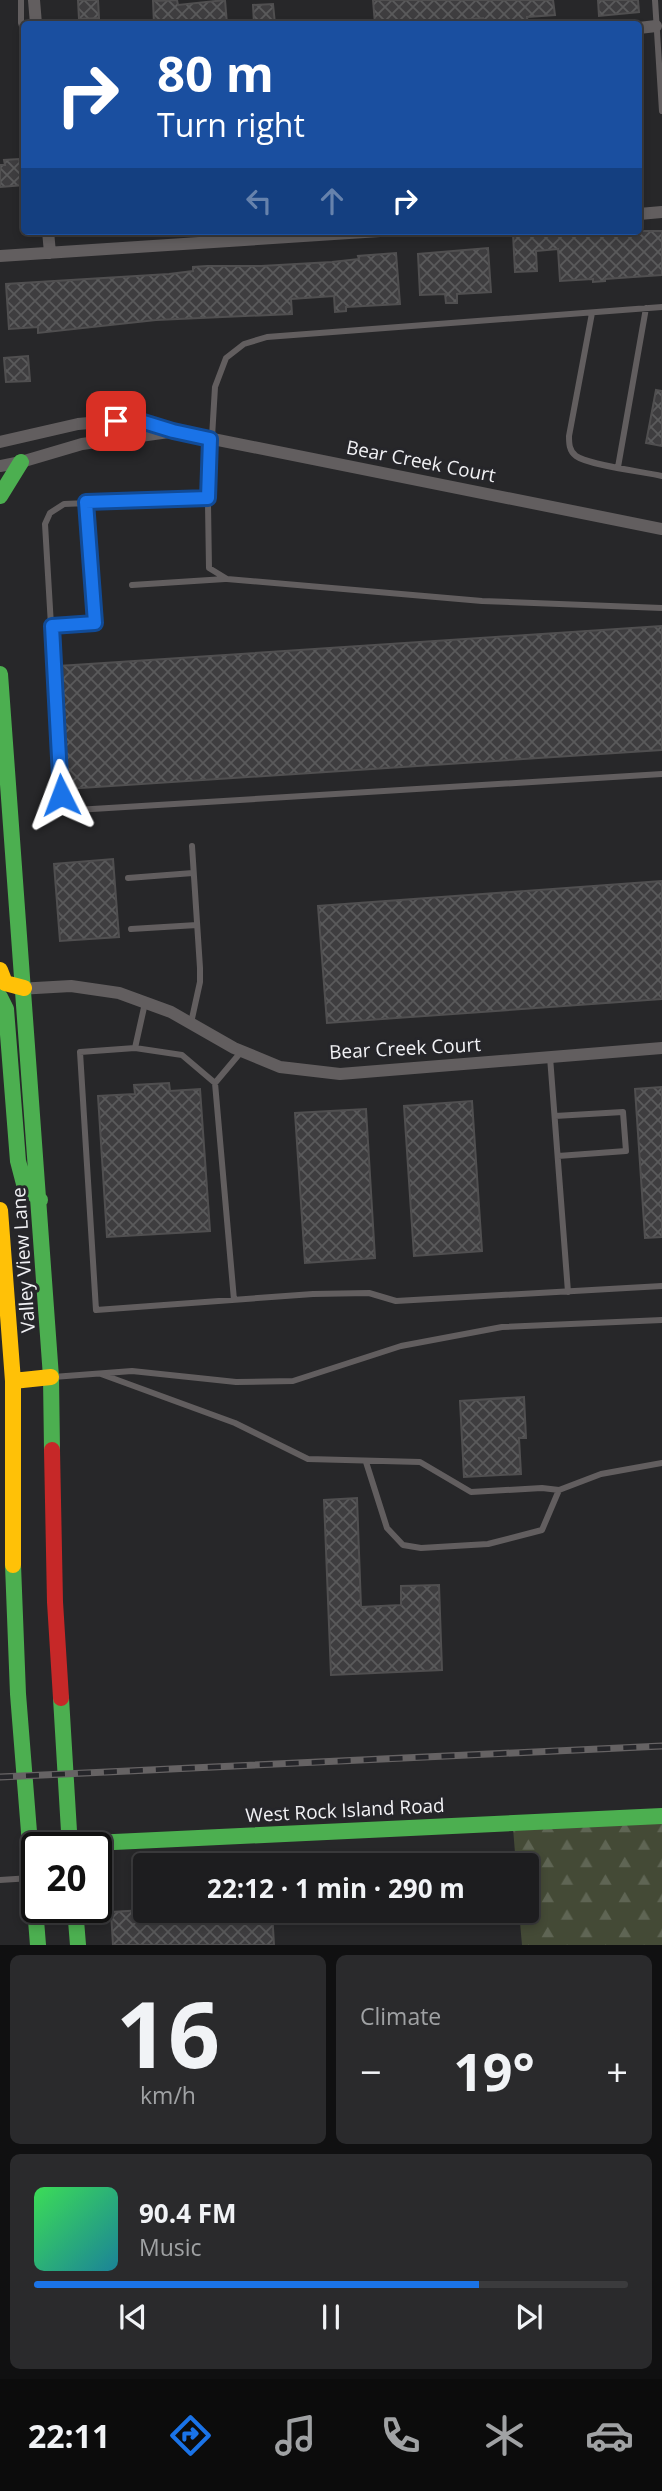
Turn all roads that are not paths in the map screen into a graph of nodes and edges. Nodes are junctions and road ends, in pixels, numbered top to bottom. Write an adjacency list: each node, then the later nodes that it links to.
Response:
1 (21, 0): 4 (lane)
2 (34, 0): 5 (street)
3 (655, 0): 6 (lane)
4 (21, 21)
5 (36, 21)
6 (656, 26): 7 (street); 8 (lane)
7 (642, 28)
8 (662, 111)
9 (662, 212): 10 (street)
10 (642, 214)
11 (48, 235): 13 (street)
12 (320, 235): 13 (street)
13 (50, 253): 14 (street)
14 (0, 256)
15 (662, 307): 16 (lane)
16 (646, 308): 17 (lane); 23 (lane)
17 (593, 313): 19 (lane); 23 (lane)
18 (173, 431): 19 (street, Bear Creek Court); 20 (street, Bear Creek Court); 21 (street, Bear Creek Court)
19 (210, 439): 26 (lane); 28 (street, Bear Creek Court)
20 (0, 442)
21 (22, 462): 22 (street, Bear Creek Court); 25 (main road)
22 (0, 466)
23 (618, 467): 24 (lane)
24 (662, 476)
25 (0, 496)
26 (208, 498): 27 (lane); 29 (lane)
27 (86, 502): 32 (lane); 32 (lane)
28 (662, 529)
29 (227, 579): 30 (lane); 31 (lane)
30 (132, 585)
31 (662, 608)
32 (52, 626): 34 (lane)
33 (0, 674): 41 (main road, Valley View Lane)
34 (662, 774)
35 (192, 846): 36 (lane)
36 (193, 873): 37 (lane); 38 (lane)
37 (128, 878)
38 (197, 925): 39 (lane); 45 (lane)
39 (131, 929)
40 (0, 970): 41 (main road)
41 (24, 988): 42 (street, Bear Creek Court); 44 (street, Bear Creek Court); 53 (main road, Valley View Lane)
42 (0, 989)
43 (0, 997): 53 (main road)
44 (145, 1003): 45 (street, Bear Creek Court); 46 (lane)
45 (191, 1023): 48 (street, Bear Creek Court)
46 (135, 1048): 50 (lane); 57 (lane)
47 (662, 1048): 49 (street, Bear Creek Court)
48 (242, 1051): 49 (street, Bear Creek Court); 50 (lane)
49 (550, 1057): 51 (lane)
50 (215, 1083): 57 (lane)
51 (555, 1115): 52 (lane); 52 (lane)
52 (558, 1156): 56 (lane)
53 (40, 1200): 60 (main road, Valley View Lane)
54 (0, 1210): 61 (main road, Valley View Lane)
55 (662, 1286): 56 (lane)
56 (568, 1292): 57 (lane)
57 (234, 1300)
58 (662, 1320): 59 (lane)
59 (96, 1373): 60 (lane); 62 (lane)
60 (51, 1377): 61 (main road); 67 (main road, Valley View Lane)
61 (6, 1382): 66 (main road, Valley View Lane)
62 (366, 1462): 64 (lane); 64 (lane)
63 (662, 1463): 64 (lane)
64 (559, 1490)
65 (662, 1816): 68 (main road, West Rock Island Road)
66 (29, 1832)
67 (69, 1832)
68 (112, 1844)
69 (21, 1879): 70 (lane)
70 (0, 1880)
71 (37, 1923): 73 (main road, Valley View Lane)
72 (76, 1923): 74 (main road)
73 (38, 1945)
74 (78, 1945)

